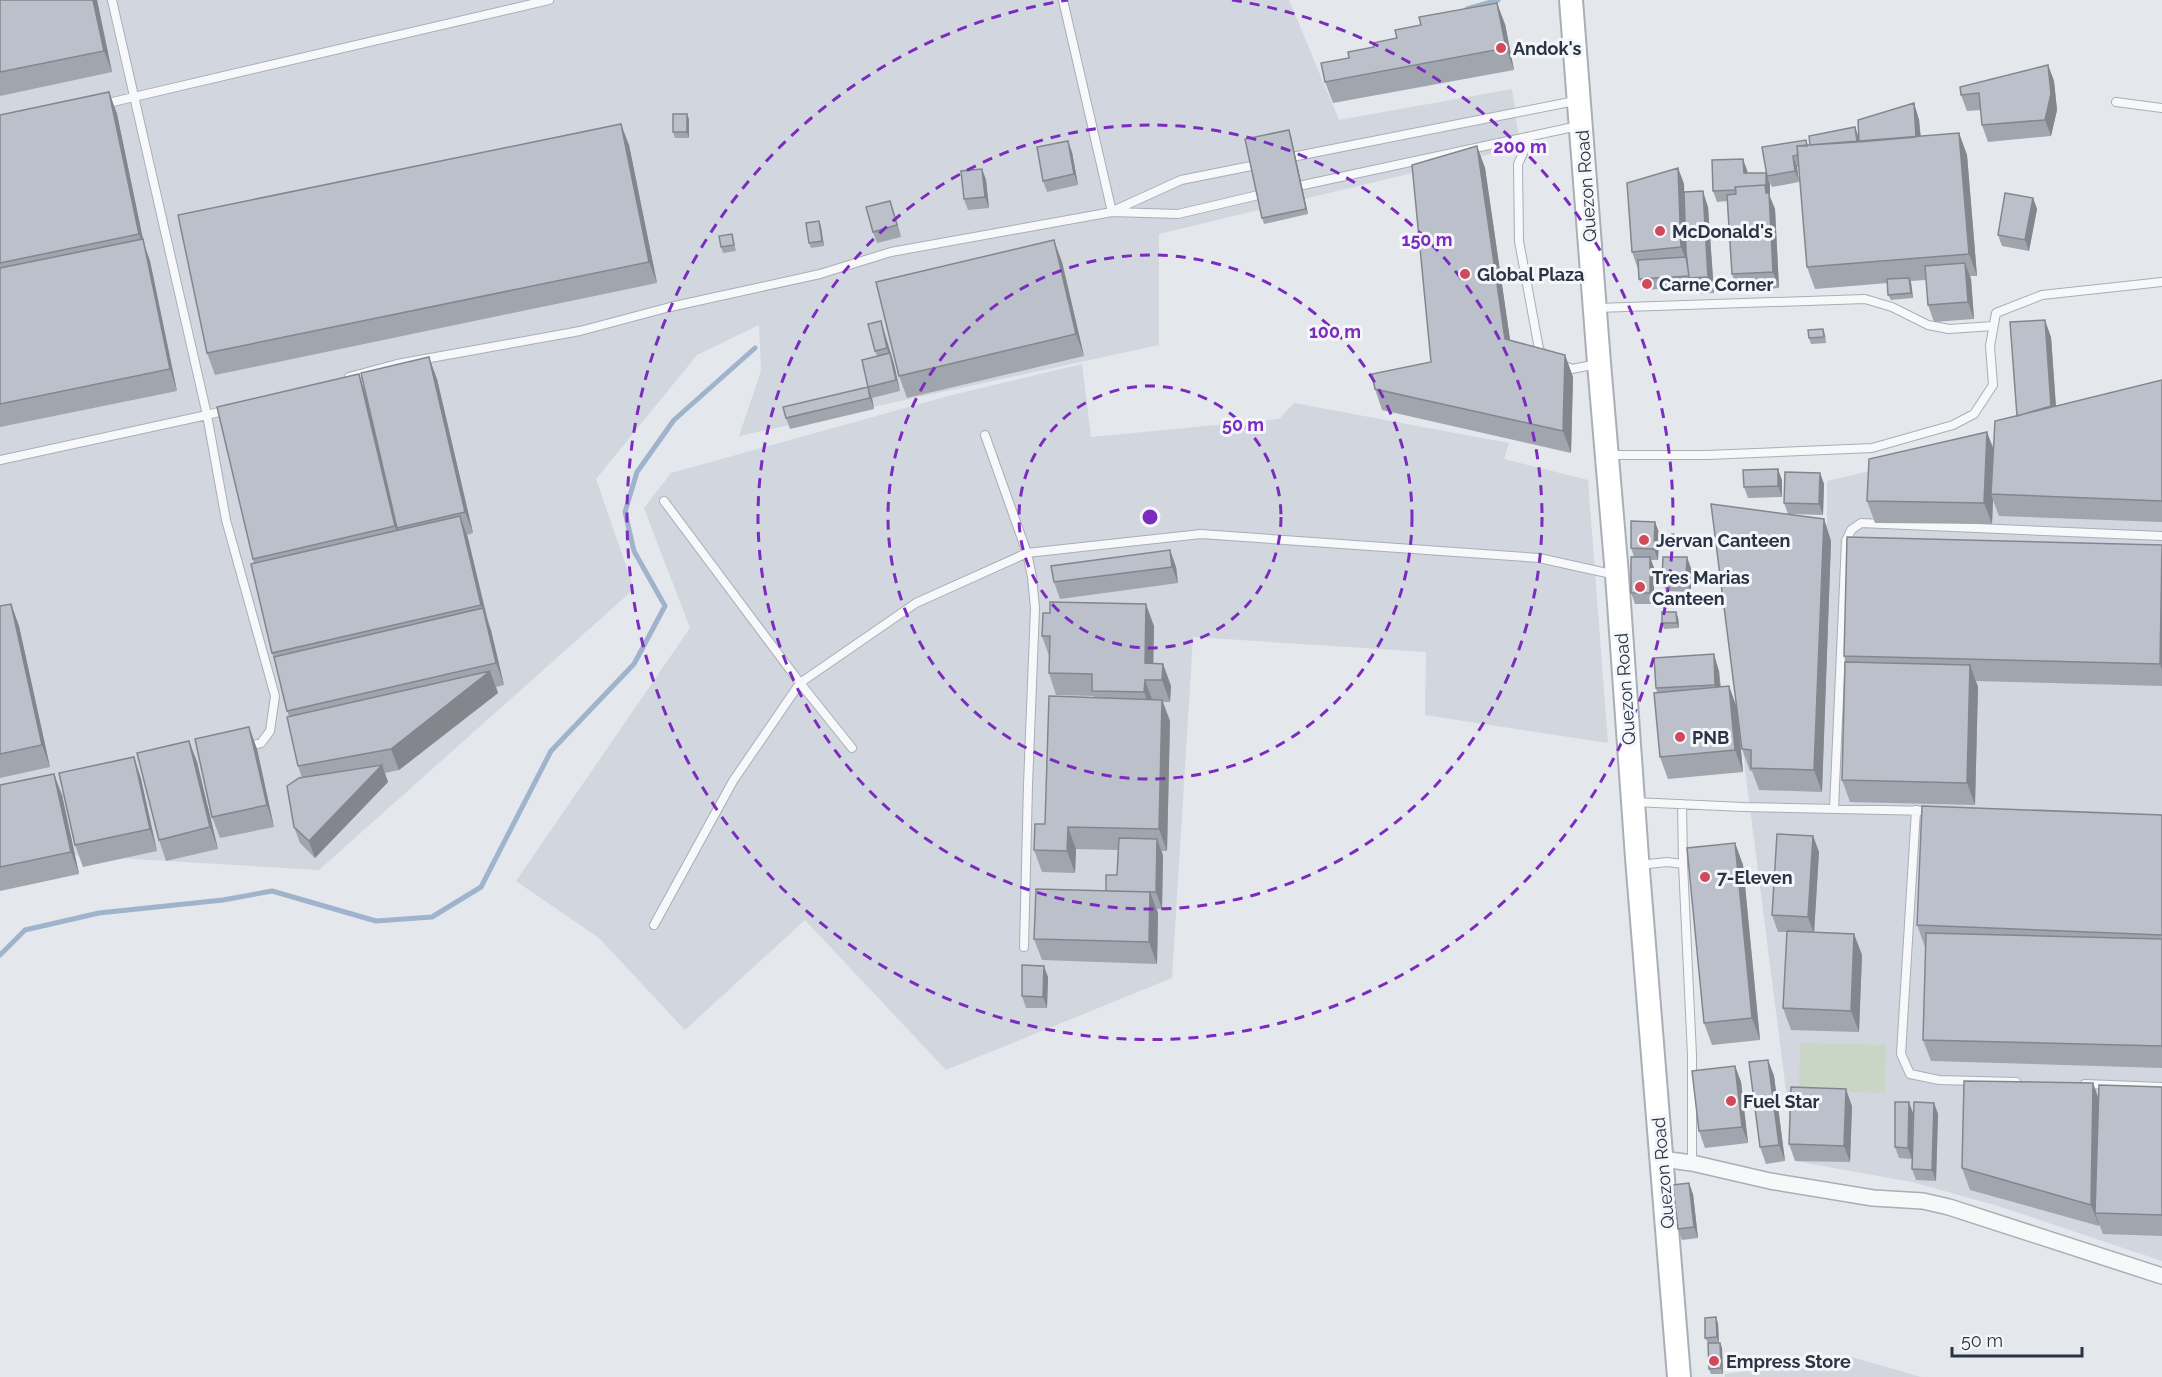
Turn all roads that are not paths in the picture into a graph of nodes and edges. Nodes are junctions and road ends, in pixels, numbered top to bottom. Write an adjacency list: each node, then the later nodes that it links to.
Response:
1 (112, 0): 5 (lane)
2 (549, 0): 5 (lane)
3 (1063, 0): 12 (lane)
4 (1571, 0): 6 (main road, Quezon Road)
5 (133, 97): 8 (lane); 19 (lane)
6 (1579, 100): 10 (main road, Quezon Road); 12 (lane)
7 (2116, 102): 9 (lane)
8 (100, 104)
9 (2162, 108)
10 (1581, 126): 11 (lane); 14 (main road, Quezon Road)
11 (1531, 136): 12 (lane); 16 (lane)
12 (1112, 212): 17 (lane)
13 (2162, 282): 15 (lane)
14 (1595, 308): 15 (lane); 16 (main road, Quezon Road)
15 (1994, 326): 21 (lane)
16 (1599, 363): 21 (main road, Quezon Road)
17 (340, 379)
18 (238, 406): 19 (lane)
19 (207, 415): 22 (lane); 28 (lane)
20 (985, 435): 25 (lane)
21 (1607, 455): 26 (main road, Quezon Road)
22 (0, 460)
23 (664, 501): 27 (lane)
24 (2162, 536): 32 (lane)
25 (1027, 553): 26 (lane); 27 (lane); 38 (lane)
26 (1617, 575): 30 (main road, Quezon Road)
27 (800, 683): 29 (lane); 37 (lane)
28 (239, 748)
29 (852, 748)
30 (1633, 802): 31 (lane); 36 (main road, Quezon Road)
31 (1682, 804): 32 (lane); 35 (lane)
32 (1834, 808): 33 (lane)
33 (1916, 810): 34 (lane); 39 (lane)
34 (1939, 811)
35 (1683, 864): 36 (lane); 43 (lane)
36 (1637, 865): 42 (main road, Quezon Road)
37 (654, 925)
38 (1024, 947)
39 (2021, 1082)
40 (2080, 1084): 41 (lane)
41 (2162, 1087)
42 (1662, 1159): 43 (street); 45 (main road, Quezon Road)
43 (1692, 1163): 44 (street)
44 (2162, 1276)
45 (1679, 1377)

